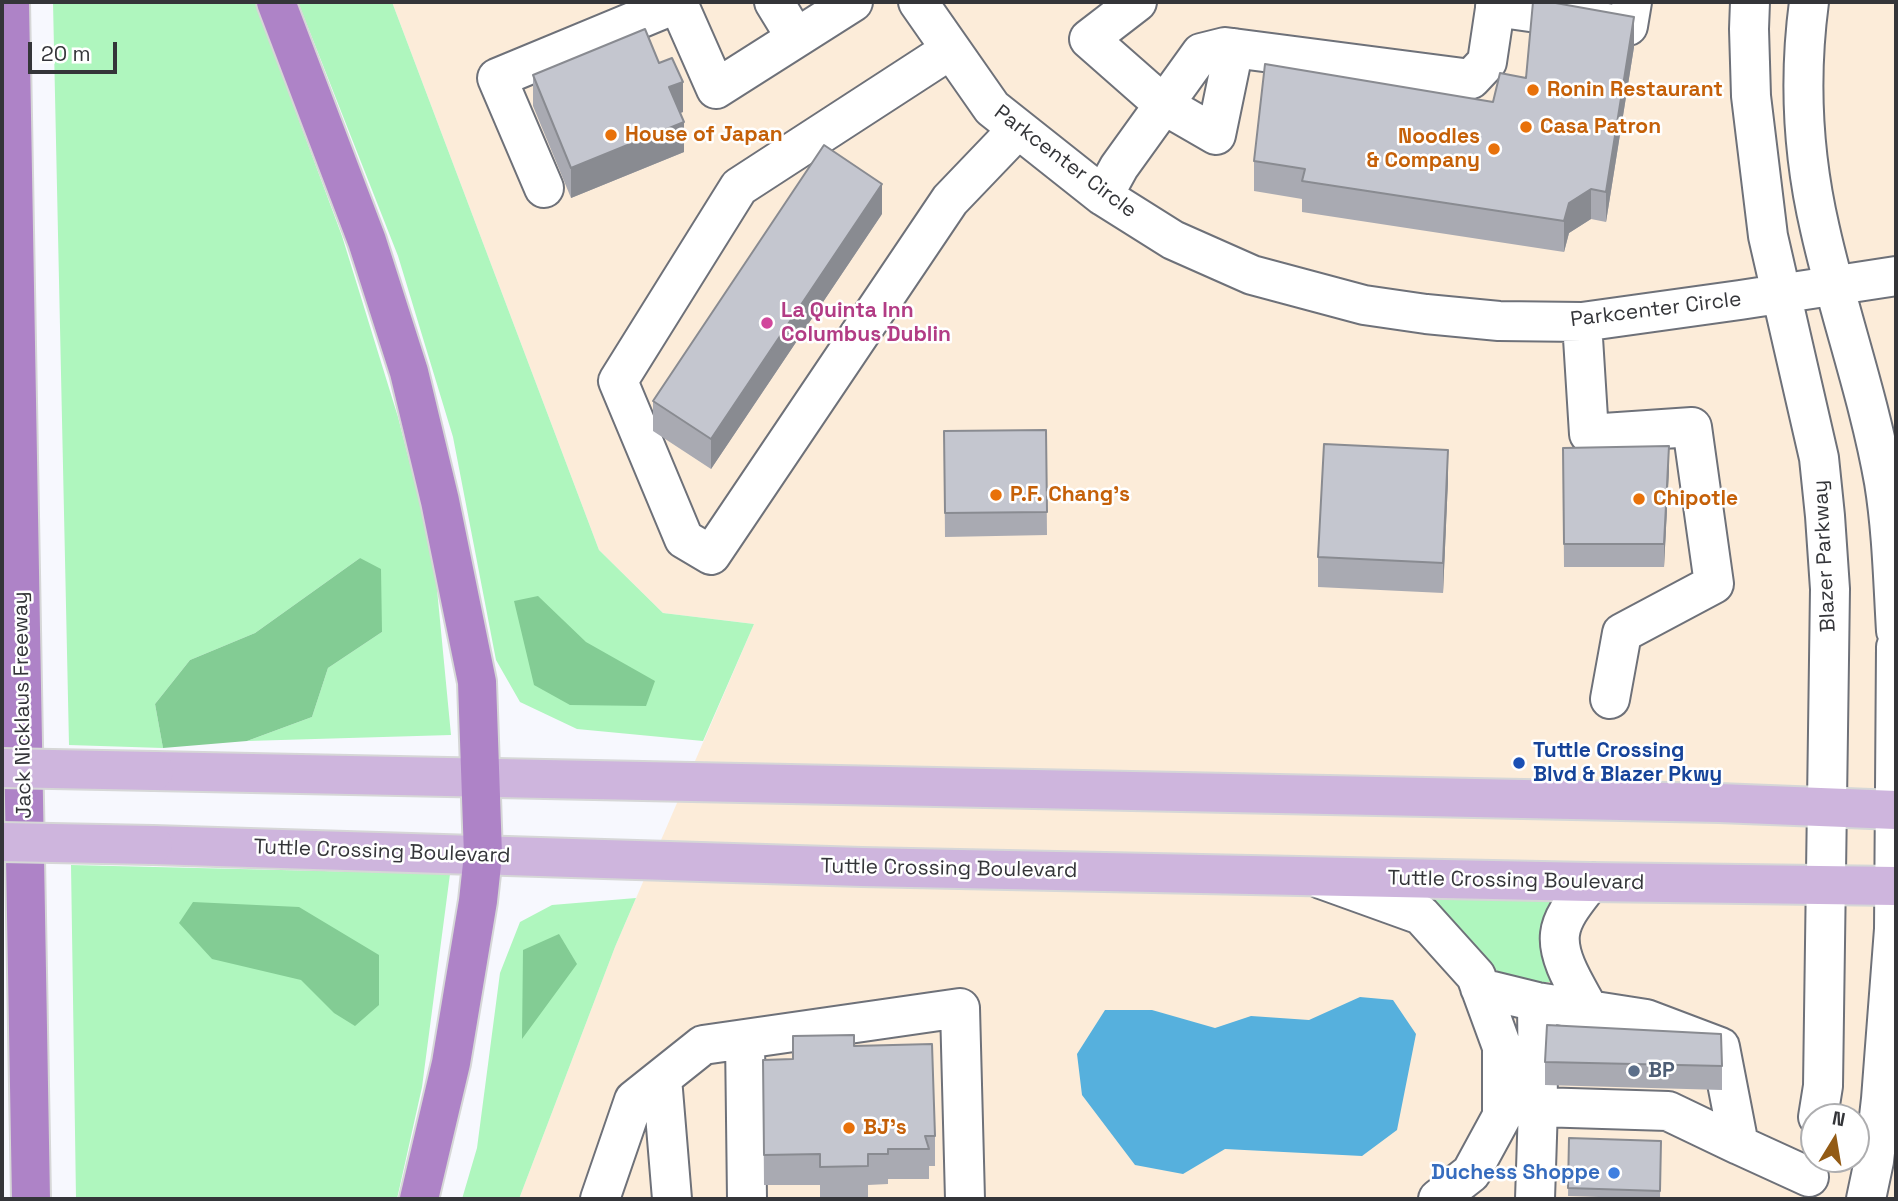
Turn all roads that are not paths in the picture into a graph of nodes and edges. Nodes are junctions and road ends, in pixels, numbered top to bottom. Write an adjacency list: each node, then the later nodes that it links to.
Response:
1 (10, 2): 48 (highway, Jack Nicklaus Freeway)
2 (276, 2): 29 (highway)
3 (774, 2): 12 (street)
4 (853, 2): 12 (street)
5 (918, 2): 14 (street, Parkcenter Circle)
6 (1137, 2): 15 (street)
7 (1632, 2): 11 (street)
8 (1750, 2): 21 (street, Blazer Parkway)
9 (1809, 2): 20 (street)
10 (680, 3): 12 (street); 17 (street)
11 (1496, 4): 13 (street)
12 (796, 38)
13 (1234, 48): 15 (street); 15 (street)
14 (950, 50): 16 (street, Parkcenter Circle); 16 (street)
15 (1164, 105): 18 (street)
16 (1018, 129): 18 (street, Parkcenter Circle)
17 (544, 188)
18 (1103, 196): 22 (street, Parkcenter Circle)
19 (1896, 276): 20 (street, Parkcenter Circle)
20 (1833, 285): 21 (street, Parkcenter Circle); 23 (street)
21 (1782, 294): 22 (street, Parkcenter Circle); 30 (street, Blazer Parkway)
22 (1582, 322): 27 (street)
23 (1882, 423): 24 (street)
24 (1894, 539): 25 (street)
25 (1896, 631)
26 (1896, 647): 31 (street)
27 (1611, 699)
28 (2, 768): 29 (main road, bridge)
29 (482, 777): 30 (main road); 33 (highway)
30 (1827, 807): 31 (main road); 36 (street, Blazer Parkway)
31 (1895, 810): 37 (street)
32 (2, 842): 33 (main road, Tuttle Crossing Boulevard, bridge)
33 (483, 855): 34 (main road, Tuttle Crossing Boulevard); 49 (highway)
34 (1315, 877): 35 (main road, Tuttle Crossing Boulevard); 38 (street)
35 (1590, 882): 36 (main road, Tuttle Crossing Boulevard); 40 (street)
36 (1826, 885): 37 (main road, Tuttle Crossing Boulevard); 43 (street, Blazer Parkway)
37 (1895, 886): 46 (street)
38 (1480, 988): 39 (street); 54 (street)
39 (1538, 1002): 40 (street); 44 (street)
40 (1589, 1010): 45 (street)
41 (745, 1039): 42 (street); 52 (street); 53 (street)
42 (662, 1078): 50 (street); 51 (street)
43 (1820, 1103)
44 (1538, 1107): 45 (street); 55 (street)
45 (1739, 1145): 47 (street)
46 (1885, 1160): 56 (street)
47 (1800, 1169)
48 (31, 1199)
49 (419, 1199)
50 (600, 1199)
51 (672, 1199)
52 (747, 1199)
53 (965, 1199)
54 (1438, 1199)
55 (1535, 1199)
56 (1866, 1199)

